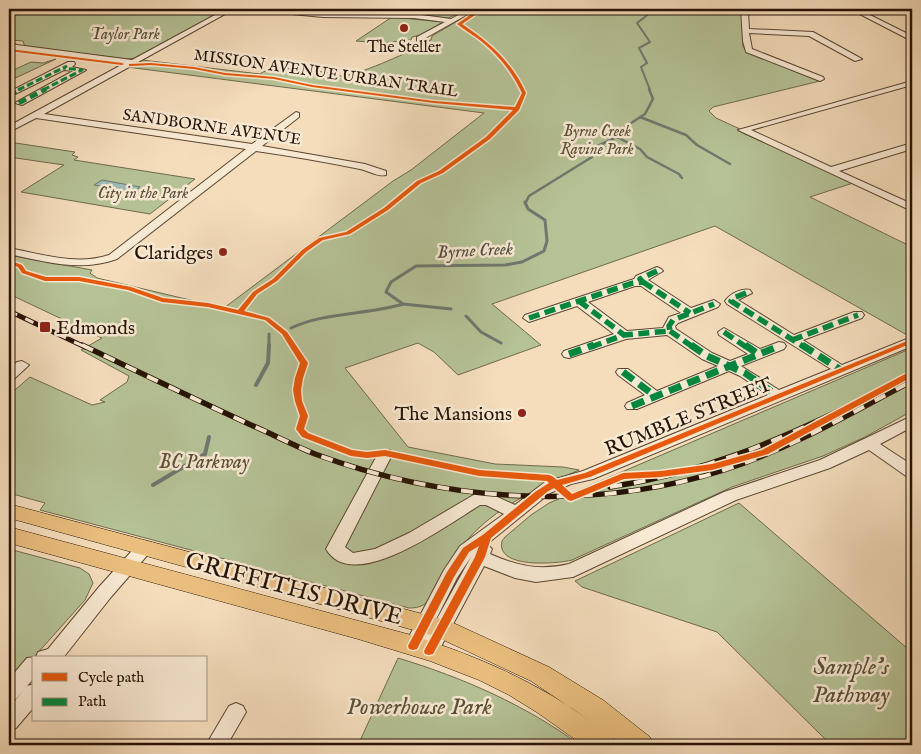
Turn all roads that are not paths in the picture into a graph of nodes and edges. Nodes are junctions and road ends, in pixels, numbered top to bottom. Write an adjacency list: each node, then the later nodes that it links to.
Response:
1 (231, 9): 13 (street)
2 (260, 9): 7 (street)
3 (474, 9): 7 (street)
4 (769, 9): 6 (street)
5 (854, 9): 9 (street)
6 (744, 10): 8 (street)
7 (452, 21): 10 (street)
8 (747, 31): 12 (street); 16 (street)
9 (910, 36)
10 (420, 39)
11 (9, 44): 13 (street)
12 (858, 59)
13 (133, 62): 20 (street)
14 (73, 63): 15 (street)
15 (64, 68): 18 (street); 19 (street)
16 (820, 79)
17 (912, 83): 25 (street)
18 (9, 95)
19 (19, 103)
20 (35, 115): 22 (street); 24 (street, SANDBORNE AVENUE)
21 (296, 115): 24 (street)
22 (9, 128)
23 (912, 146): 25 (street)
24 (255, 147): 26 (street, SANDBORNE AVENUE); 28 (street)
25 (830, 170): 27 (street)
26 (383, 174)
27 (912, 208)
28 (9, 251)
29 (657, 271): 30 (street)
30 (643, 282): 32 (street); 34 (street)
31 (746, 293): 40 (street)
32 (579, 301): 36 (street); 39 (street)
33 (714, 304): 34 (street)
34 (690, 313): 37 (street)
35 (858, 315): 40 (street)
36 (529, 318)
37 (670, 331): 39 (street); 46 (street)
38 (724, 332): 44 (street)
39 (624, 335): 43 (street)
40 (792, 340): 47 (street)
41 (912, 342): 47 (street, RUMBLE STREET)
42 (779, 346): 44 (street)
43 (569, 354)
44 (758, 354): 46 (street)
45 (22, 365): 49 (street)
46 (730, 366): 50 (street); 51 (street)
47 (841, 370): 51 (street, RUMBLE STREET)
48 (623, 372): 50 (street)
49 (9, 376)
50 (655, 396): 52 (street)
51 (778, 396): 58 (street, RUMBLE STREET)
52 (632, 406)
53 (912, 421): 54 (street)
54 (870, 444): 56 (street); 62 (street)
55 (385, 453): 58 (street)
56 (912, 472)
57 (9, 511): 61 (main road, GRIFFITHS DRIVE)
58 (514, 512): 60 (street, RUMBLE STREET)
59 (9, 535): 63 (main road, GRIFFITHS DRIVE)
60 (487, 536): 62 (street, RUMBLE STREET); 64 (street, RUMBLE STREET)
61 (145, 547): 63 (street); 64 (main road, GRIFFITHS DRIVE)
62 (480, 557): 64 (street, RUMBLE STREET)
63 (129, 566): 65 (main road, GRIFFITHS DRIVE); 66 (street)
64 (433, 626): 65 (street, RUMBLE STREET); 74 (main road, GRIFFITHS DRIVE)
65 (421, 648): 73 (main road, GRIFFITHS DRIVE)
66 (52, 656)
67 (32, 666): 68 (street)
68 (9, 693)
69 (32, 694): 71 (street)
70 (236, 712): 72 (street)
71 (9, 722)
72 (216, 745)
73 (603, 745)
74 (641, 745)

